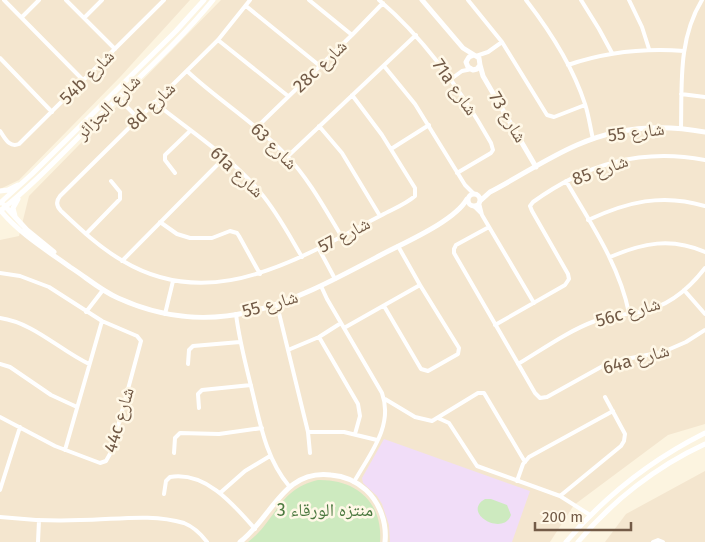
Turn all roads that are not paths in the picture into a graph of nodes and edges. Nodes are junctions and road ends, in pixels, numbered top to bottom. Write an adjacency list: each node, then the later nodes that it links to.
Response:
1 (4, 0): 18 (street)
2 (39, 0): 18 (street)
3 (66, 0): 19 (street)
4 (102, 0): 19 (street)
5 (164, 0): 25 (street, 54b شارع)
6 (204, 0): 69 (street, شارع الجزائر)
7 (212, 0): 47 (street, شارع الجزائر)
8 (250, 0): 17 (street, 8d شارع)
9 (309, 0): 20 (street)
10 (422, 0): 24 (street)
11 (468, 0): 23 (street)
12 (526, 0): 34 (street)
13 (581, 0): 29 (street)
14 (629, 0): 26 (street)
15 (701, 1): 27 (street)
16 (381, 2): 20 (street, 28c شارع); 21 (street, 71a شارع)
17 (246, 6): 22 (street, 8d شارع); 35 (street)
18 (22, 17): 42 (street)
19 (84, 18): 25 (street)
20 (352, 35): 35 (street, 28c شارع)
21 (416, 35): 36 (street); 41 (street, 71a شارع)
22 (218, 40): 38 (street, 8d شارع); 45 (street)
23 (502, 42): 28 (street); 49 (street)
24 (463, 48): 30 (street); 32 (street)
25 (115, 49): 42 (street, 54b شارع)
26 (648, 49): 27 (street); 29 (street)
27 (684, 51): 43 (street)
28 (488, 52): 30 (street); 33 (street)
29 (612, 54): 34 (street)
30 (475, 55): 32 (street); 33 (street)
31 (0, 58): 50 (street)
32 (467, 61): 37 (street); 39 (street)
33 (481, 64): 37 (street); 40 (street, شارع 73)
34 (568, 65): 49 (street)
35 (320, 66): 45 (street, 28c شارع)
36 (384, 66): 44 (street); 53 (street)
37 (473, 70): 39 (street); 40 (street, شارع 73)
38 (187, 71): 48 (street, 8d شارع); 54 (street, شارع 63)
39 (459, 72): 41 (street)
40 (483, 76): 64 (street, شارع 73)
41 (451, 78): 66 (street, 71a شارع)
42 (84, 80): 50 (street, 54b شارع)
43 (682, 94): 46 (street); 55 (street)
44 (352, 95): 52 (street); 60 (street)
45 (288, 96): 54 (street, 28c شارع)
46 (705, 97)
47 (118, 98): 51 (street); 71 (street, شارع الجزائر)
48 (154, 102): 51 (street, 8d شارع); 57 (street, 61a شارع)
49 (585, 105): 59 (street)
50 (52, 112): 56 (street, 54b شارع)
51 (138, 118): 78 (street, 8d شارع)
52 (319, 126): 61 (street); 79 (street)
53 (429, 126): 60 (street); 66 (street)
54 (257, 127): 61 (street, شارع 63)
55 (680, 128): 58 (street, شارع 55); 59 (street, شارع 55)
56 (0, 131)
57 (190, 131): 62 (street, 61a شارع); 65 (street)
58 (705, 132)
59 (594, 138): 64 (street, شارع 55)
60 (391, 149): 79 (street, شارع 57)
61 (288, 156): 87 (street, شارع 63)
62 (224, 158): 84 (street); 91 (street, 61a شارع)
63 (705, 160): 68 (street, شارع 85)
64 (537, 166): 72 (street, شارع 55)
65 (175, 173)
66 (457, 173): 73 (street)
67 (111, 181): 86 (street)
68 (566, 182): 83 (street); 104 (street, شارع 85)
69 (21, 184): 70 (street); 75 (street, شارع الجزائر)
70 (0, 191)
71 (23, 191): 75 (street, شارع الجزائر); 82 (street)
72 (490, 192): 73 (street, شارع 55); 74 (street, شارع 55)
73 (471, 196): 74 (street); 74 (street); 77 (street, شارع 55)
74 (476, 204): 77 (street, شارع 55); 85 (street)
75 (1, 206): 81 (street, شارع 55); 82 (street, شارع 55)
76 (705, 206): 83 (street)
77 (459, 210): 88 (street, شارع 55)
78 (61, 211): 86 (street, شارع 57)
79 (380, 216): 87 (street, شارع 57)
80 (0, 218): 81 (street)
81 (8, 219): 94 (street, شارع 55)
82 (16, 219): 94 (street, شارع 55)
83 (588, 220): 92 (street)
84 (160, 222): 93 (street); 97 (street)
85 (489, 227): 104 (street); 115 (street)
86 (86, 234): 93 (street, شارع 57)
87 (342, 237): 89 (street, شارع 57)
88 (398, 246): 98 (street, شارع 55); 100 (street)
89 (320, 248): 91 (street, شارع 57); 98 (street)
90 (705, 252): 92 (street)
91 (302, 257): 97 (street, شارع 57)
92 (610, 257): 108 (street)
93 (122, 261): 99 (street, شارع 57)
94 (71, 267): 102 (street, شارع 55)
95 (705, 268): 103 (street, 56c شارع)
96 (0, 273): 107 (street)
97 (260, 274): 99 (street, شارع 57)
98 (335, 279): 101 (street, شارع 55)
99 (173, 281): 109 (street)
100 (420, 284): 106 (street); 106 (street)
101 (320, 287): 105 (street, شارع 55); 114 (street)
102 (101, 289): 107 (street); 109 (street, شارع 55)
103 (684, 290): 108 (street, 56c شارع); 110 (street)
104 (534, 303): 115 (street)
105 (277, 305): 111 (street, شارع 55); 120 (street)
106 (384, 306): 116 (street)
107 (86, 312): 113 (street)
108 (628, 313): 124 (street, 56c شارع)
109 (166, 314): 111 (street, شارع 55)
110 (705, 314)
111 (234, 315): 119 (street)
112 (0, 318): 122 (street)
113 (102, 321): 122 (street); 140 (street, 44c شارع)
114 (341, 323): 116 (street); 118 (street)
115 (495, 325): 124 (street)
116 (344, 328): 127 (street)
117 (705, 330): 124 (street, 64a شارع)
118 (319, 337): 120 (street); 137 (street)
119 (240, 342): 123 (street); 125 (street)
120 (288, 350): 135 (street)
121 (0, 364): 128 (street)
122 (89, 364): 128 (street)
123 (188, 364)
124 (518, 364)
125 (251, 385): 129 (street); 134 (street)
126 (606, 396): 130 (street)
127 (384, 398): 132 (street); 138 (street)
128 (77, 407): 140 (street)
129 (199, 408)
130 (613, 410): 144 (street); 151 (street)
131 (0, 417): 133 (street, 44c شارع)
132 (437, 417): 144 (street); 145 (street)
133 (20, 427): 140 (street, 44c شارع); 148 (street)
134 (262, 428): 141 (street); 143 (street)
135 (308, 432): 137 (street); 142 (street)
136 (705, 433): 152 (street)
137 (356, 434): 138 (street)
138 (378, 440): 146 (street)
139 (705, 444): 161 (street)
140 (65, 450)
141 (174, 453)
142 (310, 453)
143 (270, 456): 147 (street); 149 (street)
144 (524, 462): 145 (street)
145 (517, 481): 151 (street)
146 (354, 482): 147 (street); 159 (street)
147 (289, 486): 155 (street)
148 (0, 490)
149 (220, 493): 150 (street); 155 (street)
150 (164, 494)
151 (560, 496): 152 (street)
152 (590, 515): 160 (street)
153 (0, 517): 154 (street)
154 (39, 520): 156 (street); 157 (street)
155 (255, 529): 158 (street)
156 (38, 542)
157 (207, 542)
158 (240, 542)
159 (385, 542)
160 (566, 542)
161 (578, 542)
162 (653, 542): 163 (street)
163 (663, 542)

